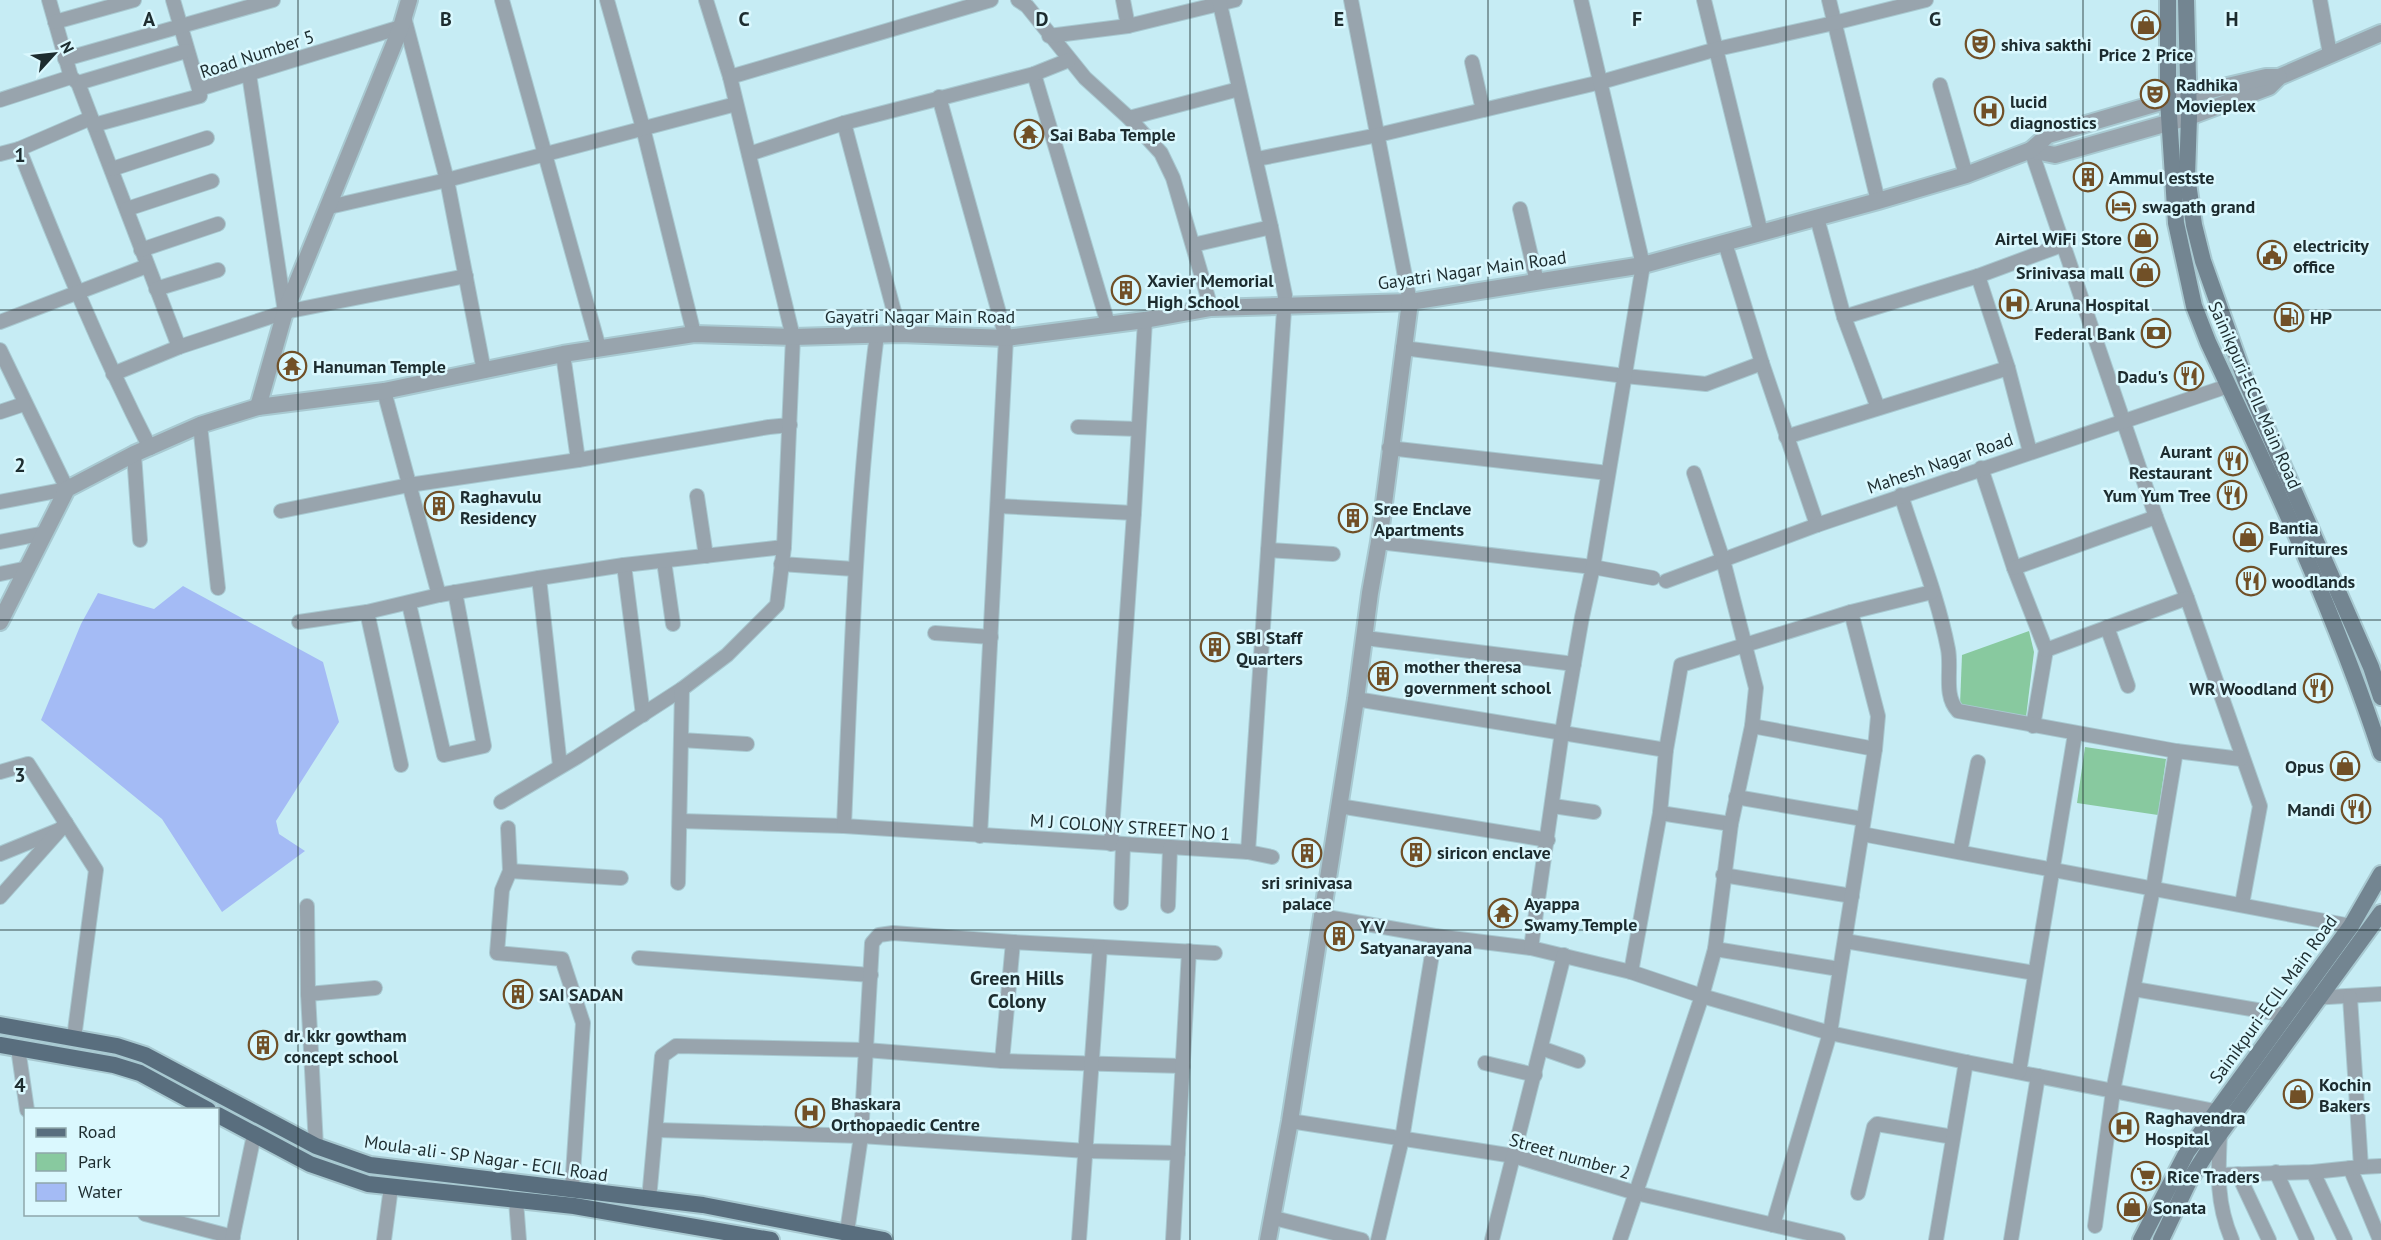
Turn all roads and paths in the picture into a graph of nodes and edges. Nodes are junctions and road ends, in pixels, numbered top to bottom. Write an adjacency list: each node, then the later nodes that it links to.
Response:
1 (49, 0): 22 (street)
2 (134, 0): 22 (street)
3 (173, 0): 26 (street)
4 (273, 0): 26 (street)
5 (409, 0): 23 (street)
6 (502, 0): 60 (street)
7 (607, 0): 55 (street)
8 (706, 0): 37 (street)
9 (991, 0): 37 (street)
10 (1018, 0): 28 (street)
11 (1123, 0): 25 (street)
12 (1235, 0): 21 (street)
13 (1351, 0): 56 (street)
14 (1581, 0): 40 (street)
15 (1704, 0): 29 (street)
16 (1829, 0): 24 (street)
17 (1926, 0): 24 (street)
18 (2168, 0): 47 (main road, Sainikpuri-ECIL Main Road)
19 (2186, 0): 44 (main road, Sainikpuri-ECIL Main Road)
20 (2320, 0): 31 (street)
21 (1220, 2): 25 (street); 43 (street, M J COLONY STREET NO 1)
22 (55, 22): 32 (street)
23 (402, 22): 35 (street, Road Number 5); 66 (street); 69 (street)
24 (1834, 23): 29 (street); 68 (street)
25 (1128, 26): 28 (street)
26 (180, 27): 30 (street); 32 (street)
27 (2381, 33): 31 (street)
28 (1049, 36): 33 (street)
29 (1717, 49): 40 (street); 75 (street)
30 (186, 51): 39 (street); 42 (street)
31 (2330, 54): 38 (street)
32 (65, 59): 39 (street)
33 (1069, 60): 36 (street); 51 (street)
34 (1472, 62): 49 (street)
35 (249, 74): 42 (street, Road Number 5); 91 (street)
36 (1034, 74): 45 (street); 95 (street)
37 (730, 76): 48 (street)
38 (2279, 77): 44 (street, Gayatri Nagar Main Road); 50 (street, Gayatri Nagar Main Road)
39 (75, 80): 46 (street); 52 (street)
40 (1601, 82): 49 (street); 80 (street)
41 (1940, 85): 65 (street)
42 (199, 88): 52 (street, Road Number 5)
43 (1239, 89): 51 (street); 63 (street, M J COLONY STREET NO 1)
44 (2189, 96): 47 (street, Gayatri Nagar Main Road); 50 (main road, Sainikpuri-ECIL Main Road)
45 (939, 98): 53 (street); 100 (street)
46 (0, 100)
47 (2168, 100): 54 (main road, Sainikpuri-ECIL Main Road); 59 (street, Gayatri Nagar Main Road)
48 (736, 104): 55 (street); 62 (street)
49 (1483, 110): 56 (street)
50 (2189, 117): 54 (street, Gayatri Nagar Main Road); 178 (main road, Sainikpuri-ECIL Main Road)
51 (1129, 118): 77 (street)
52 (92, 121): 58 (street); 64 (street)
53 (844, 123): 62 (street); 98 (street)
54 (2170, 123): 59 (street, Gayatri Nagar Main Road); 111 (main road, Sainikpuri-ECIL Main Road)
55 (642, 128): 60 (street); 96 (street)
56 (1378, 135): 63 (street); 88 (street)
57 (207, 138): 64 (street)
58 (19, 149): 61 (street); 87 (street)
59 (2031, 150): 65 (street, Gayatri Nagar Main Road); 78 (street)
60 (544, 153): 66 (street); 102 (street)
61 (0, 154)
62 (749, 154): 99 (street)
63 (1257, 159): 74 (street, M J COLONY STREET NO 1)
64 (112, 169): 70 (street)
65 (1966, 175): 68 (street, Gayatri Nagar Main Road)
66 (447, 180): 69 (street); 83 (street)
67 (212, 181): 70 (street)
68 (1878, 201): 72 (street, Gayatri Nagar Main Road)
69 (328, 207): 91 (street)
70 (127, 209): 79 (street)
71 (1520, 209): 85 (street)
72 (1817, 218): 75 (street, Gayatri Nagar Main Road); 92 (street)
73 (218, 224): 79 (street)
74 (1272, 227): 77 (street); 89 (street, M J COLONY STREET NO 1)
75 (1761, 233): 76 (street, Gayatri Nagar Main Road)
76 (1725, 243): 80 (street, Gayatri Nagar Main Road); 106 (street)
77 (1192, 245): 90 (street)
78 (2062, 245): 84 (street); 117 (street)
79 (141, 250): 81 (street)
80 (1643, 265): 85 (street, Gayatri Nagar Main Road); 110 (street)
81 (147, 266): 86 (street); 87 (street)
82 (218, 270): 86 (street)
83 (466, 276): 91 (street); 108 (street)
84 (1978, 276): 92 (street); 107 (street)
85 (1538, 282): 88 (street, Gayatri Nagar Main Road)
86 (156, 289): 101 (street)
87 (76, 292): 94 (street); 109 (street)
88 (1410, 302): 89 (street, Gayatri Nagar Main Road); 103 (street)
89 (1284, 307): 90 (street, Gayatri Nagar Main Road); 145 (street, M J COLONY STREET NO 1)
90 (1211, 308): 93 (street, Gayatri Nagar Main Road)
91 (285, 312): 101 (street); 114 (street)
92 (1844, 317): 115 (street)
93 (1144, 320): 95 (street, Gayatri Nagar Main Road); 121 (street)
94 (0, 322)
95 (1108, 324): 100 (street, Gayatri Nagar Main Road)
96 (694, 334): 99 (street, Gayatri Nagar Main Road); 102 (street, Gayatri Nagar Main Road)
97 (877, 334): 98 (street, Gayatri Nagar Main Road); 99 (street, Gayatri Nagar Main Road); 154 (street)
98 (900, 334): 100 (street, Gayatri Nagar Main Road)
99 (793, 337): 119 (street)
100 (1006, 338): 135 (street)
101 (179, 347): 109 (street)
102 (599, 348): 105 (street, Gayatri Nagar Main Road)
103 (1403, 348): 110 (street); 123 (street)
104 (0, 350): 113 (street)
105 (563, 354): 108 (street, Gayatri Nagar Main Road); 126 (street)
106 (1762, 363): 110 (street); 122 (street)
107 (2008, 368): 115 (street); 125 (street)
108 (484, 372): 112 (street, Gayatri Nagar Main Road)
109 (112, 374): 124 (street)
110 (1625, 376): 129 (street)
111 (2228, 386): 117 (street, Mahesh Nagar Road); 190 (main road, Sainikpuri-ECIL Main Road)
112 (384, 391): 114 (street, Gayatri Nagar Main Road); 130 (street)
113 (24, 404): 116 (street); 131 (street)
114 (258, 407): 118 (street, Gayatri Nagar Main Road)
115 (1878, 408): 122 (street)
116 (0, 412)
117 (2123, 422): 125 (street, Mahesh Nagar Road); 138 (street)
118 (200, 425): 124 (street, Gayatri Nagar Main Road); 158 (street)
119 (790, 425): 126 (street); 144 (street)
120 (1078, 427): 121 (street)
121 (1138, 429): 137 (street)
122 (1786, 437): 139 (street)
123 (1389, 448): 129 (street); 143 (street)
124 (142, 451): 131 (street, Gayatri Nagar Main Road); 141 (street)
125 (2030, 452): 127 (street, Mahesh Nagar Road)
126 (578, 460): 130 (street)
127 (1981, 468): 132 (street, Mahesh Nagar Road); 155 (street)
128 (1694, 472): 148 (street)
129 (1608, 473): 152 (street)
130 (408, 485): 136 (street); 161 (street)
131 (67, 489): 134 (street); 140 (street)
132 (1901, 495): 139 (street, Mahesh Nagar Road); 160 (street)
133 (697, 496): 147 (street)
134 (0, 502)
135 (998, 506): 137 (street); 171 (street)
136 (281, 511)
137 (1134, 513): 211 (street)
138 (2156, 517): 155 (street); 162 (street)
139 (1816, 525): 148 (street, Mahesh Nagar Road)
140 (45, 533): 142 (street); 153 (street)
141 (140, 540)
142 (0, 542)
143 (1379, 542): 152 (street, Mahesh Nagar Road); 172 (street)
144 (784, 547): 147 (street); 150 (street)
145 (1268, 550): 146 (street); 213 (street, M J COLONY STREET NO 1)
146 (1333, 554)
147 (706, 556): 149 (street)
148 (1723, 560): 152 (street, Mahesh Nagar Road); 173 (street)
149 (664, 561): 151 (street); 168 (street)
150 (781, 564): 154 (street); 177 (street)
151 (624, 566): 157 (street); 180 (street)
152 (1593, 567): 175 (street)
153 (28, 568): 156 (street); 166 (street)
154 (854, 568): 206 (street)
155 (2014, 568): 174 (street)
156 (0, 574)
157 (539, 578): 159 (street); 194 (street)
158 (218, 588)
159 (455, 592): 161 (street); 163 (street)
160 (1932, 592): 165 (street); 182 (street)
161 (439, 595): 163 (street)
162 (2187, 598): 169 (street); 191 (street)
163 (409, 604): 164 (street)
164 (367, 612): 167 (street); 193 (street)
165 (1851, 612): 173 (street); 188 (street)
166 (0, 622)
167 (298, 622)
168 (673, 624)
169 (2107, 627): 174 (street); 176 (street)
170 (935, 633): 171 (street)
171 (991, 637): 209 (street)
172 (1365, 638): 175 (street); 179 (street)
173 (1746, 646): 181 (street); 187 (street)
174 (2046, 650): 182 (street)
175 (1574, 664): 183 (street)
176 (2128, 686)
177 (682, 689): 180 (street); 185 (street)
178 (2381, 697)
179 (1356, 699): 183 (street); 198 (street)
180 (643, 715): 194 (street)
181 (1752, 726): 188 (street); 196 (street)
182 (2032, 726): 184 (street)
183 (1562, 732): 187 (street); 199 (street)
184 (2075, 734): 189 (street); 217 (street)
185 (681, 740): 186 (street); 203 (street)
186 (747, 744)
187 (1666, 750): 201 (street)
188 (1875, 750): 202 (street)
189 (2176, 751): 191 (street); 223 (street)
190 (2381, 753)
191 (2241, 759): 227 (street)
192 (1978, 762): 214 (street)
193 (401, 765)
194 (560, 766): 197 (street)
195 (0, 772): 205 (street)
196 (1736, 797): 202 (street); 204 (street)
197 (501, 802)
198 (1339, 806): 210 (street); 231 (street)
199 (1553, 806): 200 (street); 210 (street)
200 (1594, 812)
201 (1660, 813): 204 (street); 244 (street)
202 (1863, 819): 208 (street)
203 (680, 822): 206 (street, M J COLONY STREET NO 1); 222 (street)
204 (1731, 824): 220 (street)
205 (63, 826): 215 (street); 225 (street); 258 (street)
206 (844, 826): 209 (street, M J COLONY STREET NO 1)
207 (508, 828): 218 (street)
208 (1862, 834): 214 (street); 224 (street)
209 (980, 836): 211 (street, M J COLONY STREET NO 1)
210 (1548, 840): 237 (street)
211 (1117, 844): 212 (street, M J COLONY STREET NO 1); 226 (street)
212 (1170, 848): 213 (street, M J COLONY STREET NO 1); 229 (street)
213 (1248, 852): 216 (street)
214 (1960, 852): 217 (street)
215 (0, 854)
216 (1272, 857)
217 (2052, 869): 223 (street); 245 (street)
218 (510, 871): 221 (street); 295 (street)
219 (2381, 874): 232 (main road, Sainikpuri-ECIL Main Road)
220 (1723, 875): 224 (street); 238 (street)
221 (621, 878)
222 (678, 884)
223 (2153, 889): 227 (street); 248 (street)
224 (1852, 896): 234 (street)
225 (0, 897)
226 (1120, 903)
227 (2242, 904): 232 (street)
228 (307, 906): 249 (street)
229 (1168, 906)
230 (2381, 913): 254 (main road, Sainikpuri-ECIL Main Road)
231 (1321, 916): 233 (street); 277 (street)
232 (2351, 926): 253 (main road, Sainikpuri-ECIL Main Road)
233 (1435, 936): 237 (street); 283 (street)
234 (1845, 941): 243 (street); 245 (street)
235 (1013, 942): 236 (street); 246 (street); 263 (street)
236 (1100, 947): 239 (street); 267 (street)
237 (1531, 948): 241 (street)
238 (1715, 949): 243 (street); 251 (street)
239 (1189, 951): 240 (street); 268 (street)
240 (1215, 953)
241 (1564, 955): 244 (street); 261 (street)
242 (639, 958): 246 (street)
243 (1839, 969): 257 (street)
244 (1631, 972): 251 (street)
245 (2035, 973): 269 (street)
246 (871, 975): 262 (street)
247 (375, 988): 249 (street)
248 (2133, 989): 255 (street); 272 (street)
249 (308, 994): 284 (street)
250 (2381, 994): 252 (street)
251 (1702, 996): 257 (street); 296 (street)
252 (2350, 997): 254 (street); 289 (street)
253 (2298, 998): 254 (street); 255 (main road, Sainikpuri-ECIL Main Road)
254 (2317, 999): 279 (main road, Sainikpuri-ECIL Main Road)
255 (2286, 1015): 275 (main road, Sainikpuri-ECIL Main Road)
256 (0, 1025): 258 (main road, Moula-ali - SP Nagar - ECIL Road)
257 (1830, 1032): 265 (street); 302 (street)
258 (74, 1038): 284 (main road, Moula-ali - SP Nagar - ECIL Road)
259 (0, 1045): 260 (main road)
260 (18, 1048): 273 (street); 274 (main road)
261 (1541, 1048): 264 (street); 270 (street)
262 (866, 1050): 263 (street); 278 (street); 281 (street)
263 (1002, 1061): 267 (street)
264 (1578, 1061)
265 (1966, 1062): 269 (street); 282 (street)
266 (1485, 1063): 270 (street)
267 (1091, 1065): 268 (street); 285 (street)
268 (1183, 1066): 286 (street)
269 (2019, 1072): 271 (street)
270 (1534, 1075): 287 (street)
271 (2038, 1076): 272 (street); 320 (street)
272 (2114, 1091): 275 (street); 303 (street)
273 (27, 1108)
274 (204, 1108)
275 (2215, 1111): 321 (main road, Sainikpuri-ECIL Main Road)
276 (219, 1116): 280 (main road, Moula-ali - SP Nagar - ECIL Road)
277 (1290, 1120): 283 (street, Street number 2); 301 (street)
278 (657, 1130): 281 (street); 298 (street)
279 (2220, 1133): 293 (street); 322 (main road, Sainikpuri-ECIL Main Road)
280 (254, 1136): 294 (main road, Moula-ali - SP Nagar - ECIL Road); 306 (street)
281 (861, 1136): 285 (street); 304 (street)
282 (1953, 1137): 297 (street); 319 (street)
283 (1402, 1139): 287 (street, Street number 2); 315 (street)
284 (316, 1146): 295 (main road, Moula-ali - SP Nagar - ECIL Road)
285 (1087, 1151): 286 (street); 311 (street)
286 (1178, 1153): 312 (street)
287 (1514, 1156): 296 (street, Street number 2); 316 (street)
288 (2381, 1166): 289 (street)
289 (2355, 1167): 291 (street); 327 (street)
290 (2276, 1172): 291 (street); 292 (street); 325 (street)
291 (2313, 1172): 326 (street)
292 (2238, 1174): 293 (street); 324 (street)
293 (2218, 1175): 323 (street)
294 (391, 1187): 299 (main road, Moula-ali - SP Nagar - ECIL Road); 307 (street)
295 (572, 1189): 298 (main road, Moula-ali - SP Nagar - ECIL Road)
296 (1636, 1193): 302 (street, Street number 2); 317 (street)
297 (1858, 1193)
298 (649, 1199): 304 (main road, Moula-ali - SP Nagar - ECIL Road)
299 (516, 1201): 308 (street); 309 (main road, Moula-ali - SP Nagar - ECIL Road)
300 (150, 1216): 306 (street)
301 (1274, 1218): 313 (street); 314 (street)
302 (1773, 1225): 305 (street, Street number 2)
303 (2095, 1226)
304 (847, 1232): 310 (main road, Moula-ali - SP Nagar - ECIL Road)
305 (1798, 1236): 318 (street, Street number 2)
306 (233, 1238)
307 (384, 1240)
308 (519, 1240)
309 (771, 1240)
310 (884, 1240)
311 (1079, 1240)
312 (1173, 1240)
313 (1268, 1240)
314 (1362, 1240)
315 (1378, 1240)
316 (1492, 1240)
317 (1620, 1240)
318 (1838, 1240)
319 (1936, 1240)
320 (2011, 1240)
321 (2141, 1240)
322 (2161, 1240)
323 (2232, 1240)
324 (2269, 1240)
325 (2307, 1240)
326 (2345, 1240)
327 (2380, 1240)

